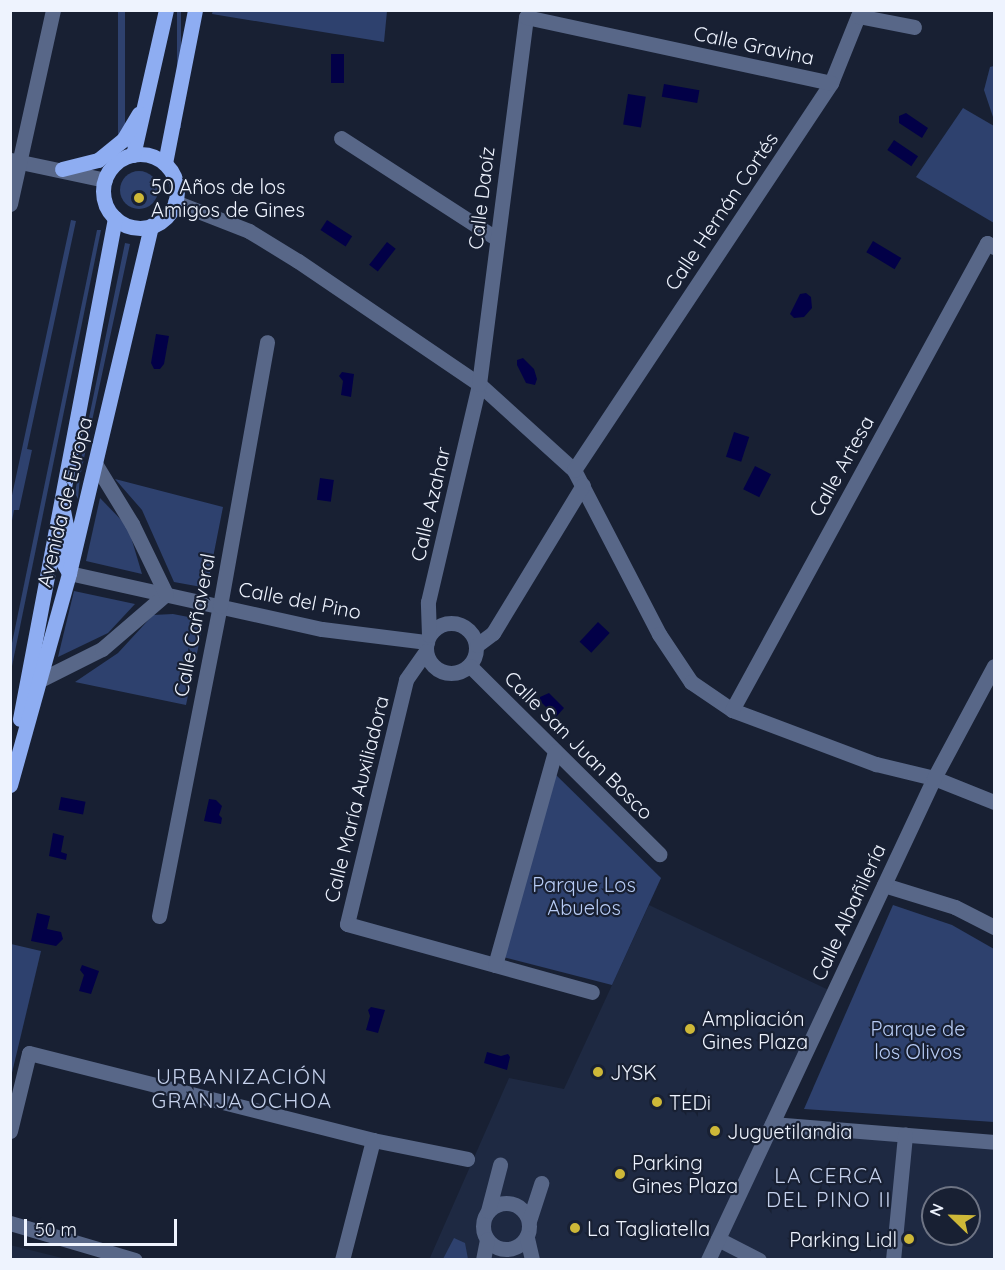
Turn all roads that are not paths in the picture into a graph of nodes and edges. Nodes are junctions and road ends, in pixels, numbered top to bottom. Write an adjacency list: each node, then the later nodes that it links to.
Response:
1 (53, 10): 10 (street)
2 (166, 10): 7 (main road)
3 (195, 10): 11 (main road)
4 (526, 17): 6 (street, Calle Gravina); 18 (street, Calle Daoíz)
5 (914, 27): 6 (street, Calle Hernán Cortés)
6 (831, 83): 23 (street, Calle Hernán Cortés)
7 (144, 106): 9 (main road); 12 (main road)
8 (340, 138): 18 (street)
9 (133, 155): 11 (main road); 13 (main road)
10 (15, 161): 12 (street); 15 (street)
11 (165, 164): 14 (main road)
12 (62, 169): 13 (street)
13 (105, 180): 16 (main road)
14 (175, 202): 17 (main road); 21 (street)
15 (10, 204)
16 (115, 218): 17 (main road); 25 (main road, Avenida de Europa)
17 (151, 226): 22 (main road, Avenida de Europa)
18 (497, 239): 21 (street, Calle Daoíz)
19 (991, 245): 35 (street, Calle Artesa)
20 (267, 342): 28 (street, Calle Cañaveral)
21 (479, 384): 23 (street); 29 (street, Calle Azahar)
22 (96, 465): 26 (main road, Avenida de Europa); 27 (street)
23 (574, 470): 24 (street)
24 (583, 485): 30 (street); 35 (street)
25 (60, 499): 26 (main road); 31 (main road, Avenida de Europa)
26 (69, 573): 27 (street, Calle del Pino); 31 (main road); 34 (main road, Avenida de Europa)
27 (166, 594): 28 (street, Calle del Pino); 34 (street)
28 (220, 606): 29 (street, Calle del Pino); 43 (street, Calle Cañaveral)
29 (427, 643): 30 (street); 32 (street); 45 (street, Calle María Auxiliadora)
30 (477, 645): 32 (street)
31 (32, 649): 37 (main road, Avenida de Europa)
32 (470, 666): 36 (street, Calle San Juan Bosco)
33 (994, 666): 38 (street, Calle Albañilería)
34 (40, 680): 39 (main road, Avenida de Europa)
35 (732, 710): 38 (street)
36 (555, 751): 41 (street, Calle San Juan Bosco); 45 (street)
37 (10, 765)
38 (934, 778): 40 (street); 42 (street, Calle Albañilería)
39 (10, 785)
40 (994, 802)
41 (659, 854)
42 (884, 885): 44 (street); 47 (street, Calle Albañilería)
43 (159, 916)
44 (994, 927)
45 (495, 965): 46 (street, Calle María Auxiliadora)
46 (592, 992)
47 (772, 1124): 49 (street); 60 (street, Calle Albañilería)
48 (10, 1131): 50 (street)
49 (905, 1135): 51 (street); 68 (street)
50 (373, 1140): 52 (street); 63 (street)
51 (994, 1142)
52 (467, 1159)
53 (500, 1165): 55 (street)
54 (541, 1183): 56 (street)
55 (488, 1211): 56 (street); 59 (street)
56 (529, 1221): 58 (street)
57 (10, 1223): 62 (street)
58 (527, 1238): 61 (street); 65 (street)
59 (487, 1239): 61 (street); 64 (street)
60 (718, 1239): 66 (street, Calle Albañilería); 67 (street)
61 (510, 1254)
62 (135, 1260)
63 (342, 1260)
64 (483, 1260)
65 (532, 1260)
66 (708, 1260)
67 (759, 1260)
68 (893, 1260)

